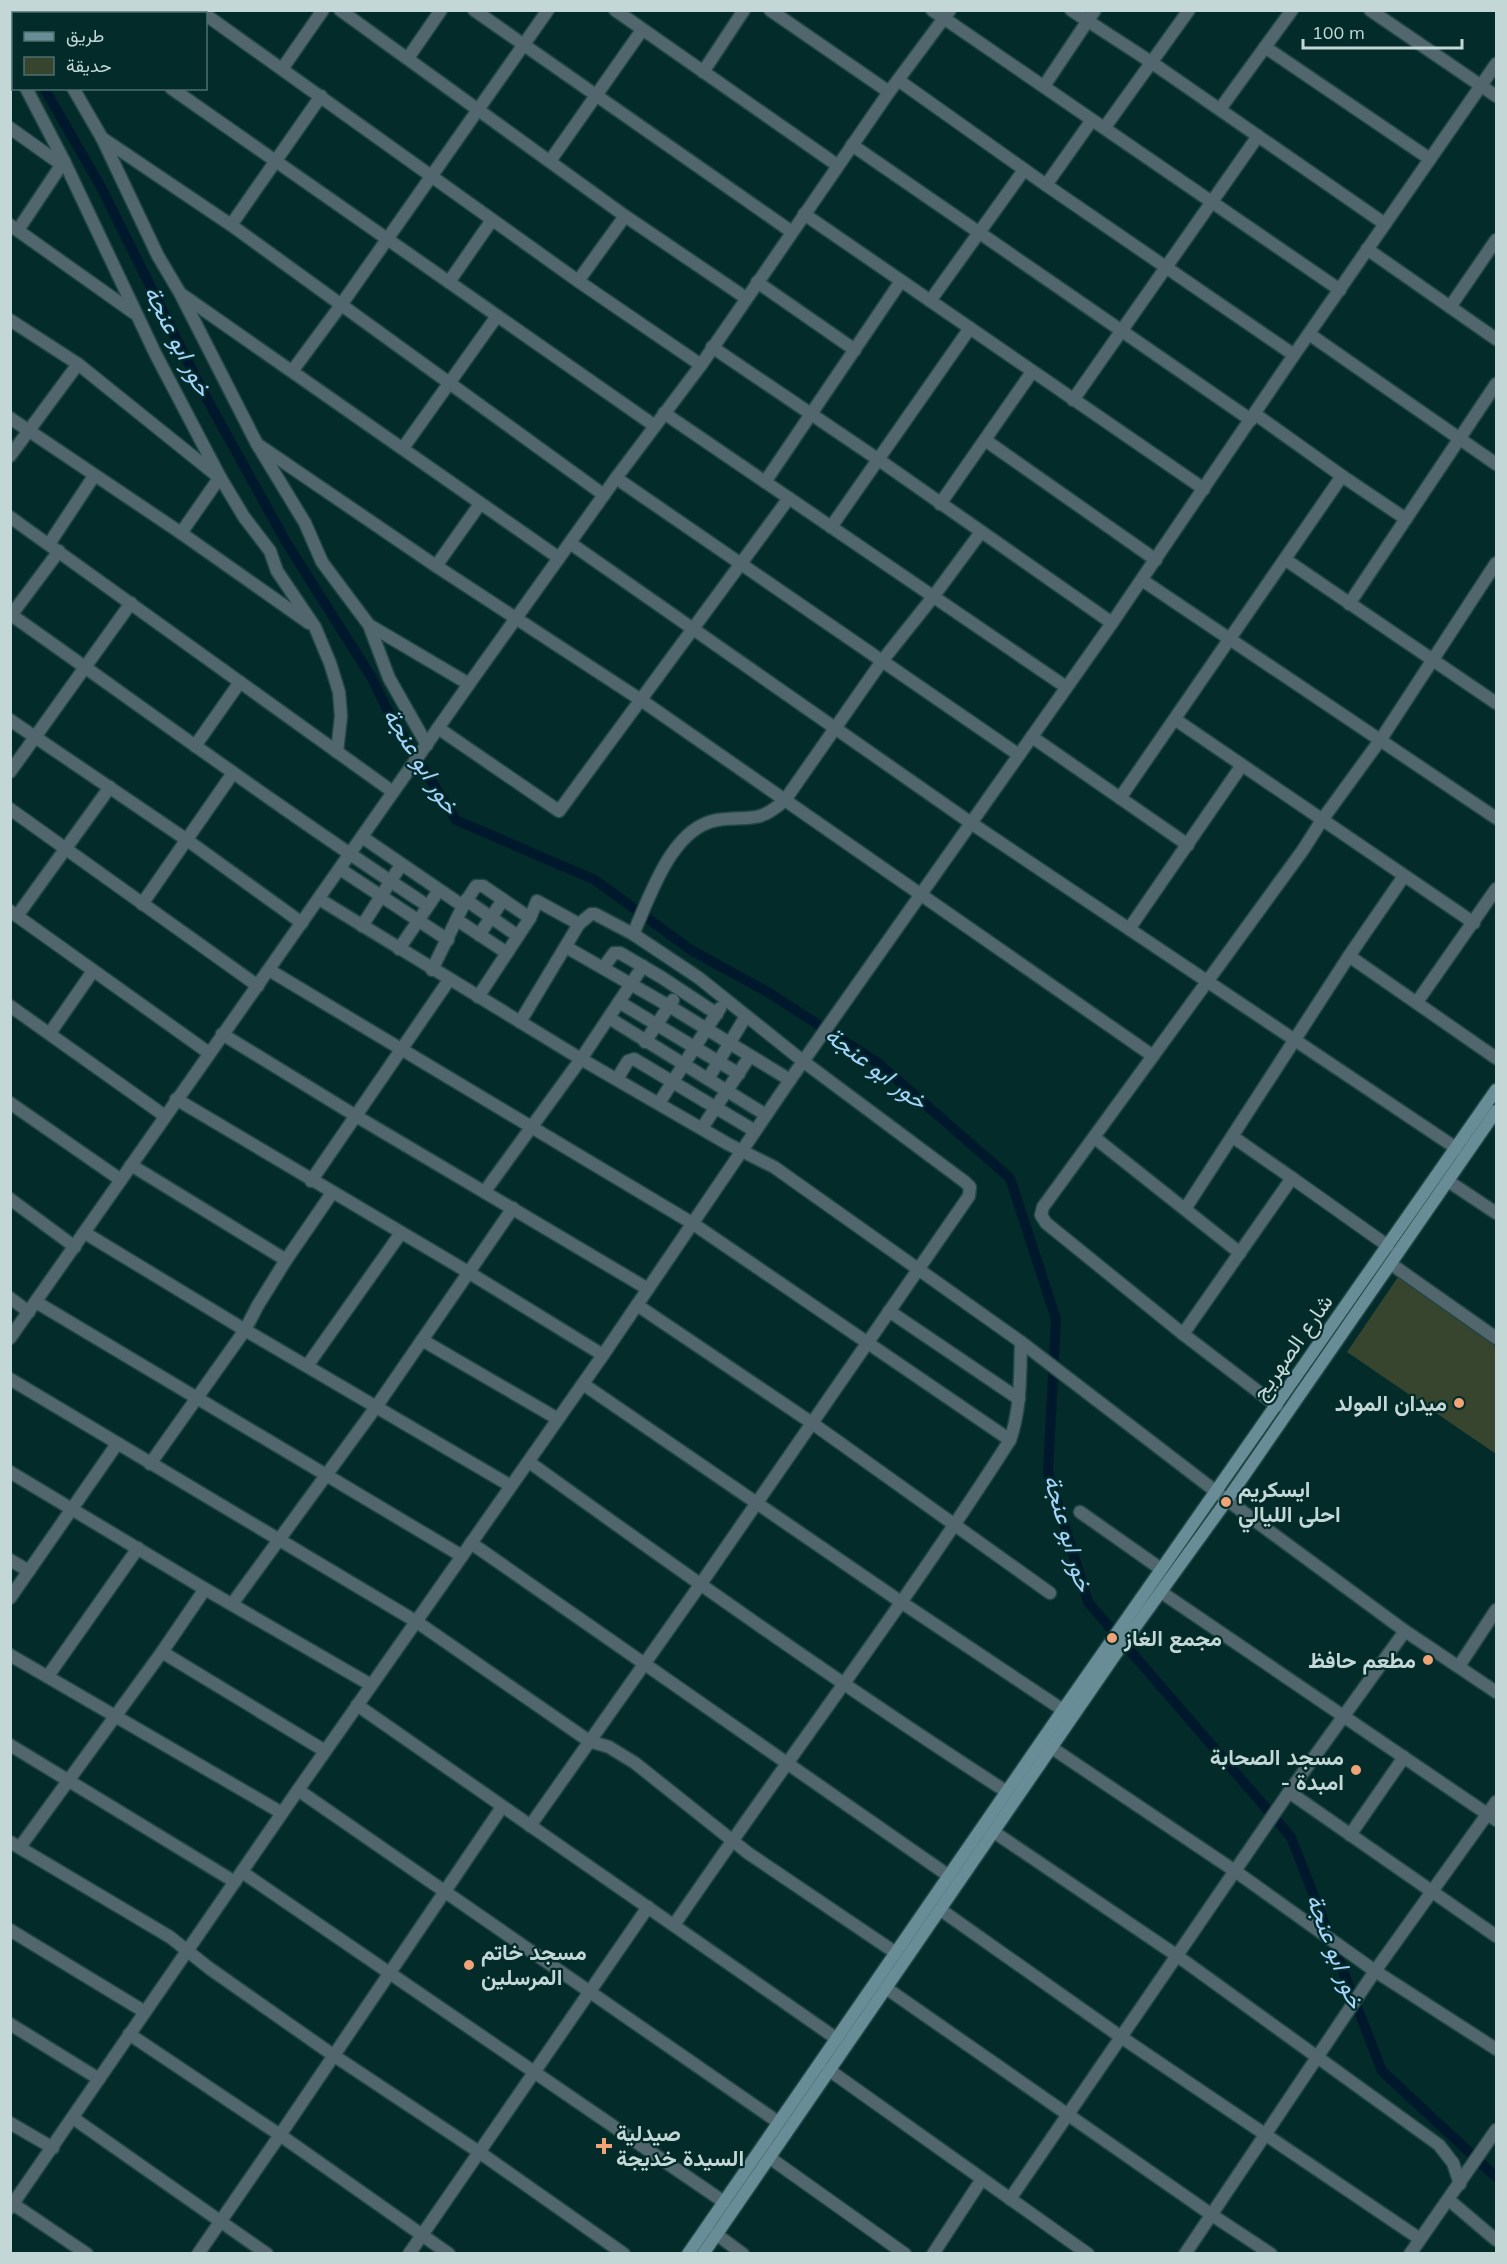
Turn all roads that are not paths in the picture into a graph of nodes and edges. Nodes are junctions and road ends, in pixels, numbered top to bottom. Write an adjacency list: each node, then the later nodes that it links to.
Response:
1 (323, 10): 24 (street)
2 (340, 10): 21 (street)
3 (441, 10): 21 (street)
4 (474, 10): 19 (street)
5 (548, 10): 19 (street)
6 (615, 10): 18 (street)
7 (744, 10): 25 (street)
8 (770, 10): 32 (street)
9 (932, 10): 16 (street)
10 (1071, 10): 17 (street)
11 (1095, 10): 17 (street)
12 (1188, 10): 22 (street)
13 (1292, 10): 20 (street)
14 (1370, 10): 28 (street)
15 (207, 15): 24 (street)
16 (947, 15): 26 (street); 27 (street)
17 (1087, 21): 22 (street); 27 (street)
18 (642, 30): 25 (street); 33 (street)
19 (522, 45): 33 (street); 36 (street)
20 (1265, 48): 37 (street); 44 (street)
21 (408, 58): 36 (street)
22 (1151, 62): 37 (street); 39 (street)
23 (1497, 64): 28 (street)
24 (282, 69): 34 (street)
25 (703, 72): 48 (street)
26 (898, 80): 32 (street); 49 (street)
27 (1044, 86): 38 (street)
28 (1482, 86): 35 (street); 44 (street)
29 (27, 90): 47 (street)
30 (74, 90): 42 (street)
31 (174, 90): 45 (street)
32 (889, 92): 43 (street)
33 (595, 95): 46 (street); 59 (street)
34 (321, 96): 45 (street); 50 (street)
35 (1497, 96)
36 (477, 109): 46 (street); 50 (street)
37 (1220, 109): 41 (street)
38 (1092, 120): 39 (street); 51 (street)
39 (1104, 127): 52 (street)
40 (10, 128): 47 (street)
41 (1258, 136): 52 (street); 56 (street)
42 (102, 138): 57 (street); 70 (street)
43 (852, 145): 48 (street); 60 (street)
44 (1430, 159): 56 (street)
45 (274, 161): 57 (street); 61 (street)
46 (550, 161): 54 (street)
47 (63, 163): 58 (street); 75 (street)
48 (837, 165): 53 (street)
49 (1024, 170): 51 (street); 60 (street)
50 (431, 175): 55 (street); 61 (street)
51 (1047, 185): 64 (street)
52 (1212, 202): 64 (street); 69 (street)
53 (804, 214): 59 (street); 66 (street)
54 (625, 216): 65 (street); 71 (street)
55 (492, 220): 65 (street); 67 (street)
56 (1385, 224): 63 (street)
57 (231, 225): 73 (street)
58 (14, 227): 75 (street)
59 (792, 232): 68 (street)
60 (979, 232): 72 (street); 79 (street)
61 (387, 239): 67 (street); 73 (street)
62 (1497, 240): 74 (street)
63 (1367, 249): 69 (street); 74 (street)
64 (1166, 267): 79 (street); 84 (street)
65 (579, 281): 86 (street)
66 (901, 281): 72 (street); 83 (street)
67 (449, 282): 76 (street)
68 (757, 282): 71 (street); 83 (street)
69 (1340, 290): 80 (street)
70 (180, 293): 87 (street); 100 (street)
71 (746, 298): 82 (street)
72 (930, 301): 78 (street)
73 (341, 305): 87 (street); 89 (street)
74 (1450, 307): 81 (street)
75 (136, 315): 107 (street)
76 (497, 316): 89 (street); 96 (street)
77 (10, 320): 85 (street)
78 (970, 328): 88 (street); 103 (street)
79 (1121, 330): 91 (street); 94 (street)
80 (1309, 334): 84 (street); 98 (street)
81 (1497, 339)
82 (712, 347): 86 (street); 93 (street)
83 (855, 350): 93 (street)
84 (1294, 355): 94 (street)
85 (78, 364): 97 (street); 107 (street)
86 (701, 364): 92 (street)
87 (293, 370): 101 (street)
88 (1032, 372): 91 (street); 99 (street)
89 (450, 382): 101 (street); 111 (street)
90 (1497, 384): 98 (street)
91 (1073, 400): 110 (street)
92 (664, 412): 96 (street); 109 (street)
93 (811, 415): 103 (street); 109 (street)
94 (1253, 417): 106 (street); 110 (street)
95 (10, 418): 97 (street)
96 (655, 426): 108 (street)
97 (28, 431): 102 (street); 105 (street)
98 (1460, 438): 104 (street); 116 (street)
99 (985, 440): 114 (street); 123 (street)
100 (257, 444): 127 (street); 135 (street)
101 (403, 448): 113 (street)
102 (10, 456)
103 (879, 460): 114 (street); 117 (street)
104 (1497, 464)
105 (94, 476): 119 (street); 121 (street)
106 (1342, 476): 116 (street); 124 (street)
107 (220, 477): 119 (street); 136 (street)
108 (616, 478): 111 (street); 126 (street)
109 (765, 482): 112 (street)
110 (1204, 489): 123 (street)
111 (604, 495): 120 (street)
112 (789, 498): 117 (street); 126 (street)
113 (480, 504): 122 (street); 127 (street)
114 (940, 504): 118 (street)
115 (10, 517): 121 (street)
116 (1406, 519): 131 (street)
117 (831, 527): 129 (street)
118 (981, 532): 129 (street); 134 (street)
119 (181, 533): 136 (street)
120 (570, 543): 122 (street); 137 (street)
121 (54, 548): 130 (street); 132 (street)
122 (559, 558): 133 (street)
123 (1156, 560): 128 (street)
124 (1286, 560): 131 (street); 138 (street)
125 (1497, 563): 139 (street)
126 (740, 564): 137 (street); 140 (street)
127 (436, 566): 133 (street)
128 (1142, 580): 134 (street); 138 (street)
129 (933, 597): 140 (street); 144 (street)
130 (131, 603): 141 (street); 142 (street)
131 (1350, 604): 139 (street)
132 (11, 614): 141 (street)
133 (517, 618): 143 (street); 145 (street)
134 (1112, 623): 144 (street)
135 (369, 625): 143 (street); 154 (street)
136 (315, 627): 156 (street)
137 (695, 628): 145 (street); 149 (street)
138 (1231, 639): 148 (street); 153 (street)
139 (1432, 660): 146 (street); 153 (street)
140 (882, 661): 149 (street); 157 (street)
141 (85, 667): 151 (street); 155 (street)
142 (240, 682): 155 (street); 156 (street)
143 (469, 684): 150 (street)
144 (1066, 687): 152 (street)
145 (641, 700): 150 (street); 164 (street)
146 (1497, 703)
147 (10, 720): 151 (street)
148 (1176, 720): 158 (street); 163 (street)
149 (835, 727): 164 (street); 168 (street)
150 (438, 728): 154 (street)
151 (35, 736): 159 (street); 161 (street)
152 (1032, 737): 157 (street); 163 (street)
153 (1381, 739): 166 (street); 167 (street)
154 (427, 745): 162 (street)
155 (195, 746): 160 (street)
156 (338, 752): 162 (street)
157 (1019, 754): 168 (street)
158 (1242, 765): 167 (street); 171 (street)
159 (10, 772)
160 (233, 773): 170 (street); 173 (street)
161 (110, 787): 170 (street); 172 (street)
162 (393, 792): 169 (street)
163 (1120, 798): 171 (street)
164 (785, 800): 180 (street); 197 (street)
165 (10, 808): 172 (street)
166 (1497, 818)
167 (1322, 820): 176 (street); 213 (street)
168 (970, 823): 180 (street); 196 (street)
169 (362, 837): 173 (street); 174 (street)
170 (187, 840): 185 (street); 192 (street)
171 (1188, 845): 196 (street)
172 (66, 849): 185 (street); 187 (street)
173 (350, 854): 175 (street); 177 (street)
174 (401, 865): 177 (street); 179 (street)
175 (340, 869): 181 (street); 182 (street)
176 (1404, 876): 193 (street); 204 (street)
177 (391, 882): 181 (street); 186 (street)
178 (1497, 889): 193 (street)
179 (439, 890): 184 (street); 186 (street)
180 (920, 896): 240 (street); 244 (street)
181 (381, 897): 190 (street); 195 (street)
182 (319, 899): 192 (street); 195 (street)
183 (503, 900): 184 (street); 188 (street); 189 (street)
184 (465, 903): 188 (street); 191 (street)
185 (142, 904): 215 (street)
186 (429, 906): 190 (street)
187 (14, 913): 210 (street)
188 (491, 917): 198 (street); 199 (street)
189 (530, 918): 194 (street); 199 (street)
190 (418, 920): 200 (street); 202 (street)
191 (457, 920): 198 (street); 200 (street)
192 (302, 923): 208 (street)
193 (1474, 923): 220 (street)
194 (579, 924): 197 (street); 201 (street)
195 (362, 926): 202 (street)
196 (1129, 929): 213 (street)
197 (633, 934): 205 (street)
198 (479, 935): 203 (street)
199 (518, 936): 203 (street)
200 (448, 940): 209 (street)
201 (566, 947): 207 (street); 226 (street)
202 (399, 949): 209 (street)
203 (507, 953): 217 (street)
204 (1349, 956): 220 (street); 232 (street)
205 (680, 965): 212 (street); 218 (street)
206 (643, 966): 207 (street); 212 (street); 214 (street)
207 (603, 968): 214 (street)
208 (269, 970): 215 (street); 236 (street)
209 (432, 970): 211 (street)
210 (93, 972): 229 (street); 237 (street)
211 (449, 980): 217 (street); 236 (street)
212 (668, 981): 216 (street)
213 (1209, 982): 232 (street); 240 (street)
214 (630, 985): 219 (street); 221 (street)
215 (258, 986): 230 (street)
216 (679, 990): 221 (street); 223 (street)
217 (478, 997): 226 (street)
218 (725, 999): 223 (street); 224 (street)
219 (619, 1002): 225 (street); 227 (street)
220 (1417, 1002): 241 (street)
221 (669, 1006): 227 (street); 228 (street)
222 (11, 1008): 229 (street)
223 (717, 1014): 228 (street)
224 (746, 1016): 234 (street); 244 (street)
225 (609, 1018): 233 (street); 242 (street)
226 (520, 1022): 242 (street)
227 (656, 1025): 231 (street); 233 (street)
228 (706, 1030): 234 (street); 235 (street)
229 (50, 1033): 261 (street)
230 (222, 1034): 237 (street); 262 (street)
231 (680, 1039): 235 (street); 238 (street)
232 (1294, 1040): 266 (street); 268 (street)
233 (650, 1044): 238 (street); 245 (street)
234 (730, 1044): 239 (street); 243 (street)
235 (694, 1048): 243 (street); 246 (street)
236 (402, 1049): 262 (street); 263 (street)
237 (209, 1053): 255 (street)
238 (669, 1056): 246 (street); 247 (street)
239 (750, 1056): 248 (street); 251 (street)
240 (1153, 1056): 267 (street)
241 (1497, 1058)
242 (581, 1059): 249 (street); 263 (street)
243 (719, 1062): 248 (street); 250 (street)
244 (804, 1062): 251 (street); 289 (street)
245 (642, 1064): 247 (street); 249 (street)
246 (684, 1065): 250 (street); 252 (street)
247 (658, 1073): 252 (street)
248 (739, 1074): 254 (street)
249 (617, 1079): 257 (street)
250 (708, 1079): 254 (street)
251 (790, 1080): 260 (street)
252 (672, 1082): 257 (street); 258 (street)
253 (1497, 1090): 268 (main road, شارع الصهريج)
254 (728, 1091): 258 (street); 260 (street)
255 (177, 1099): 261 (street); 273 (street)
256 (10, 1103): 272 (street)
257 (659, 1103): 264 (street)
258 (716, 1108): 264 (street); 265 (street)
259 (1497, 1111): 274 (main road, شارع الصهريج)
260 (766, 1115): 265 (street)
261 (165, 1116): 270 (street)
262 (356, 1116): 273 (street); 275 (street)
263 (532, 1127): 275 (street); 281 (street)
264 (702, 1128): 269 (street)
265 (755, 1131): 269 (street)
266 (1233, 1137): 271 (street); 279 (street)
267 (1095, 1138): 279 (street); 297 (street)
268 (1456, 1148): 284 (main road, شارع الصهريج)
269 (741, 1150): 281 (street); 289 (street)
270 (131, 1165): 272 (street); 287 (street)
271 (1292, 1178): 284 (street); 286 (street)
272 (121, 1180): 282 (street)
273 (312, 1181): 276 (street)
274 (1449, 1181): 280 (street); 288 (main road, شارع الصهريج)
275 (485, 1191): 278 (street)
276 (332, 1193): 283 (street); 287 (street)
277 (10, 1199): 285 (street)
278 (513, 1208): 290 (street); 291 (street)
279 (1185, 1209): 286 (street)
280 (1497, 1213)
281 (692, 1223): 291 (street); 302 (street)
282 (85, 1233): 285 (street); 296 (street)
283 (401, 1233): 290 (street); 304 (street)
284 (1388, 1246): 309 (main road, شارع الصهريج)
285 (75, 1247): 294 (street)
286 (1240, 1252): 297 (street)
287 (286, 1260): 296 (street)
288 (1391, 1264): 299 (street); 321 (main road, شارع الصهريج)
289 (919, 1268): 295 (street); 301 (street)
290 (468, 1272): 300 (street); 303 (street)
291 (648, 1289): 293 (street)
292 (10, 1298): 294 (street)
293 (638, 1305): 303 (street); 312 (street)
294 (32, 1307): 298 (street); 307 (street)
295 (890, 1311): 302 (street); 308 (street)
296 (245, 1330): 304 (street); 307 (street)
297 (1183, 1334): 309 (street)
298 (10, 1338)
299 (1497, 1338)
300 (422, 1340): 310 (street); 311 (street)
301 (1021, 1342): 308 (street); 320 (street)
302 (867, 1344): 312 (street); 313 (street)
303 (603, 1355): 306 (street)
304 (307, 1366): 310 (street)
305 (10, 1379): 314 (street)
306 (582, 1384): 311 (street); 322 (street)
307 (198, 1398): 316 (street); 318 (street)
308 (1019, 1399): 313 (street)
309 (1276, 1406): 320 (main road, شارع الصهريج)
310 (376, 1407): 318 (street); 319 (street)
311 (558, 1419): 315 (street)
312 (812, 1424): 322 (street); 325 (street)
313 (1010, 1440): 325 (street)
314 (117, 1444): 316 (street); 323 (street)
315 (529, 1462): 319 (street); 333 (street)
316 (150, 1464): 326 (street)
317 (10, 1472): 323 (street)
318 (327, 1476): 326 (street); 329 (street)
319 (511, 1486): 327 (street)
320 (1216, 1491): 321 (street); 331 (main road, شارع الصهريج)
321 (1227, 1500): 335 (main road, شارع الصهريج); 342 (street)
322 (757, 1503): 333 (street); 338 (street)
323 (72, 1508): 328 (street); 332 (street)
324 (1080, 1512): 331 (street)
325 (956, 1525): 336 (street); 338 (street)
326 (279, 1541): 339 (street); 341 (street)
327 (471, 1543): 329 (street); 347 (street)
328 (138, 1548): 334 (street); 349 (street)
329 (462, 1556): 341 (street)
330 (10, 1560): 332 (street)
331 (1161, 1569): 343 (main road, شارع الصهريج)
332 (29, 1571): 337 (street)
333 (700, 1585): 347 (street); 350 (street)
334 (205, 1589): 339 (street); 345 (street)
335 (1161, 1592): 343 (main road, شارع الصهريج); 355 (street)
336 (1050, 1593)
337 (10, 1598)
338 (901, 1602): 350 (street); 354 (street)
339 (232, 1604): 351 (street)
340 (1497, 1610): 348 (street)
341 (417, 1622): 351 (street); 357 (street)
342 (1405, 1630): 348 (street); 355 (street)
343 (1125, 1632): 344 (main road)
344 (1112, 1650): 354 (main road); 359 (main road)
345 (162, 1652): 356 (street); 360 (street)
346 (10, 1655): 349 (street)
347 (644, 1665): 357 (street); 362 (street)
348 (1459, 1666): 352 (street)
349 (48, 1676): 356 (street)
350 (844, 1684): 362 (street); 365 (street)
351 (371, 1685): 353 (street)
352 (1497, 1692)
353 (357, 1705): 360 (street); 368 (street)
354 (1063, 1710): 365 (main road)
355 (1344, 1716): 361 (street); 366 (street)
356 (115, 1717): 363 (street); 369 (street)
357 (589, 1741): 371 (street); 374 (street)
358 (10, 1745): 363 (street)
359 (1052, 1748): 372 (main road); 376 (street)
360 (325, 1751): 364 (street)
361 (1404, 1757): 370 (street); 373 (street)
362 (787, 1763): 374 (street); 377 (street)
363 (69, 1780): 375 (street); 378 (street)
364 (298, 1790): 369 (street); 379 (street)
365 (1007, 1792): 377 (main road)
366 (1289, 1792): 373 (street); 376 (street)
367 (1497, 1802): 370 (street)
368 (502, 1807): 371 (street); 379 (street)
369 (282, 1813): 378 (street)
370 (1492, 1817): 380 (street)
371 (530, 1826): 381 (street)
372 (994, 1832): 382 (main road); 388 (street)
373 (1350, 1835): 380 (street)
374 (731, 1841): 383 (street); 387 (street)
375 (15, 1845): 386 (street)
376 (1235, 1871): 388 (street); 389 (street)
377 (949, 1876): 387 (main road)
378 (239, 1877): 386 (street); 390 (street)
379 (445, 1892): 390 (street); 392 (street)
380 (1432, 1892): 385 (street); 389 (street)
381 (648, 1907): 383 (street); 392 (street)
382 (941, 1910): 391 (main road); 396 (street)
383 (674, 1925): 397 (street)
384 (10, 1930): 393 (street)
385 (1497, 1936)
386 (188, 1951): 393 (street); 399 (street)
387 (896, 1953): 397 (main road)
388 (1176, 1955): 396 (street); 400 (street)
389 (1375, 1971): 398 (street); 400 (street)
390 (390, 1972): 399 (street); 402 (street)
391 (886, 1988): 401 (main road); 404 (street)
392 (589, 1992): 402 (street); 407 (street)
393 (145, 2012): 395 (street)
394 (10, 2024): 403 (street)
395 (129, 2034): 403 (street); 410 (street)
396 (1121, 2037): 404 (street); 409 (street)
397 (837, 2038): 407 (main road)
398 (1497, 2049)
399 (333, 2055): 410 (street); 412 (street)
400 (1317, 2057): 409 (street); 415 (street)
401 (830, 2070): 413 (main road); 414 (street)
402 (534, 2071): 412 (street); 418 (street)
403 (99, 2079): 405 (street)
404 (1067, 2114): 416 (street); 420 (street)
405 (73, 2118): 411 (street); 421 (street)
406 (10, 2122): 411 (street)
407 (778, 2122): 418 (main road)
408 (1497, 2130): 415 (street)
409 (1265, 2134): 420 (street); 424 (street)
410 (280, 2135): 421 (street); 423 (street)
411 (53, 2148): 419 (street)
412 (479, 2152): 423 (street); 431 (street)
413 (770, 2158): 422 (main road); 435 (street)
414 (982, 2179): 416 (street); 436 (street)
415 (1462, 2181): 417 (street)
416 (1010, 2199): 437 (street)
417 (1449, 2200): 424 (street); 425 (street)
418 (724, 2202): 432 (main road)
419 (12, 2206): 426 (street)
420 (1212, 2215): 438 (street); 439 (street)
421 (220, 2221): 427 (street); 428 (street)
422 (716, 2234): 433 (main road); 434 (street)
423 (422, 2235): 429 (street); 430 (street)
424 (1420, 2239): 440 (street)
425 (1497, 2240)
426 (87, 2253)
427 (198, 2253)
428 (267, 2253)
429 (409, 2253)
430 (448, 2253)
431 (624, 2253)
432 (688, 2253)
433 (703, 2253)
434 (743, 2253)
435 (905, 2253)
436 (933, 2253)
437 (1088, 2253)
438 (1185, 2253)
439 (1271, 2253)
440 (1410, 2253)

